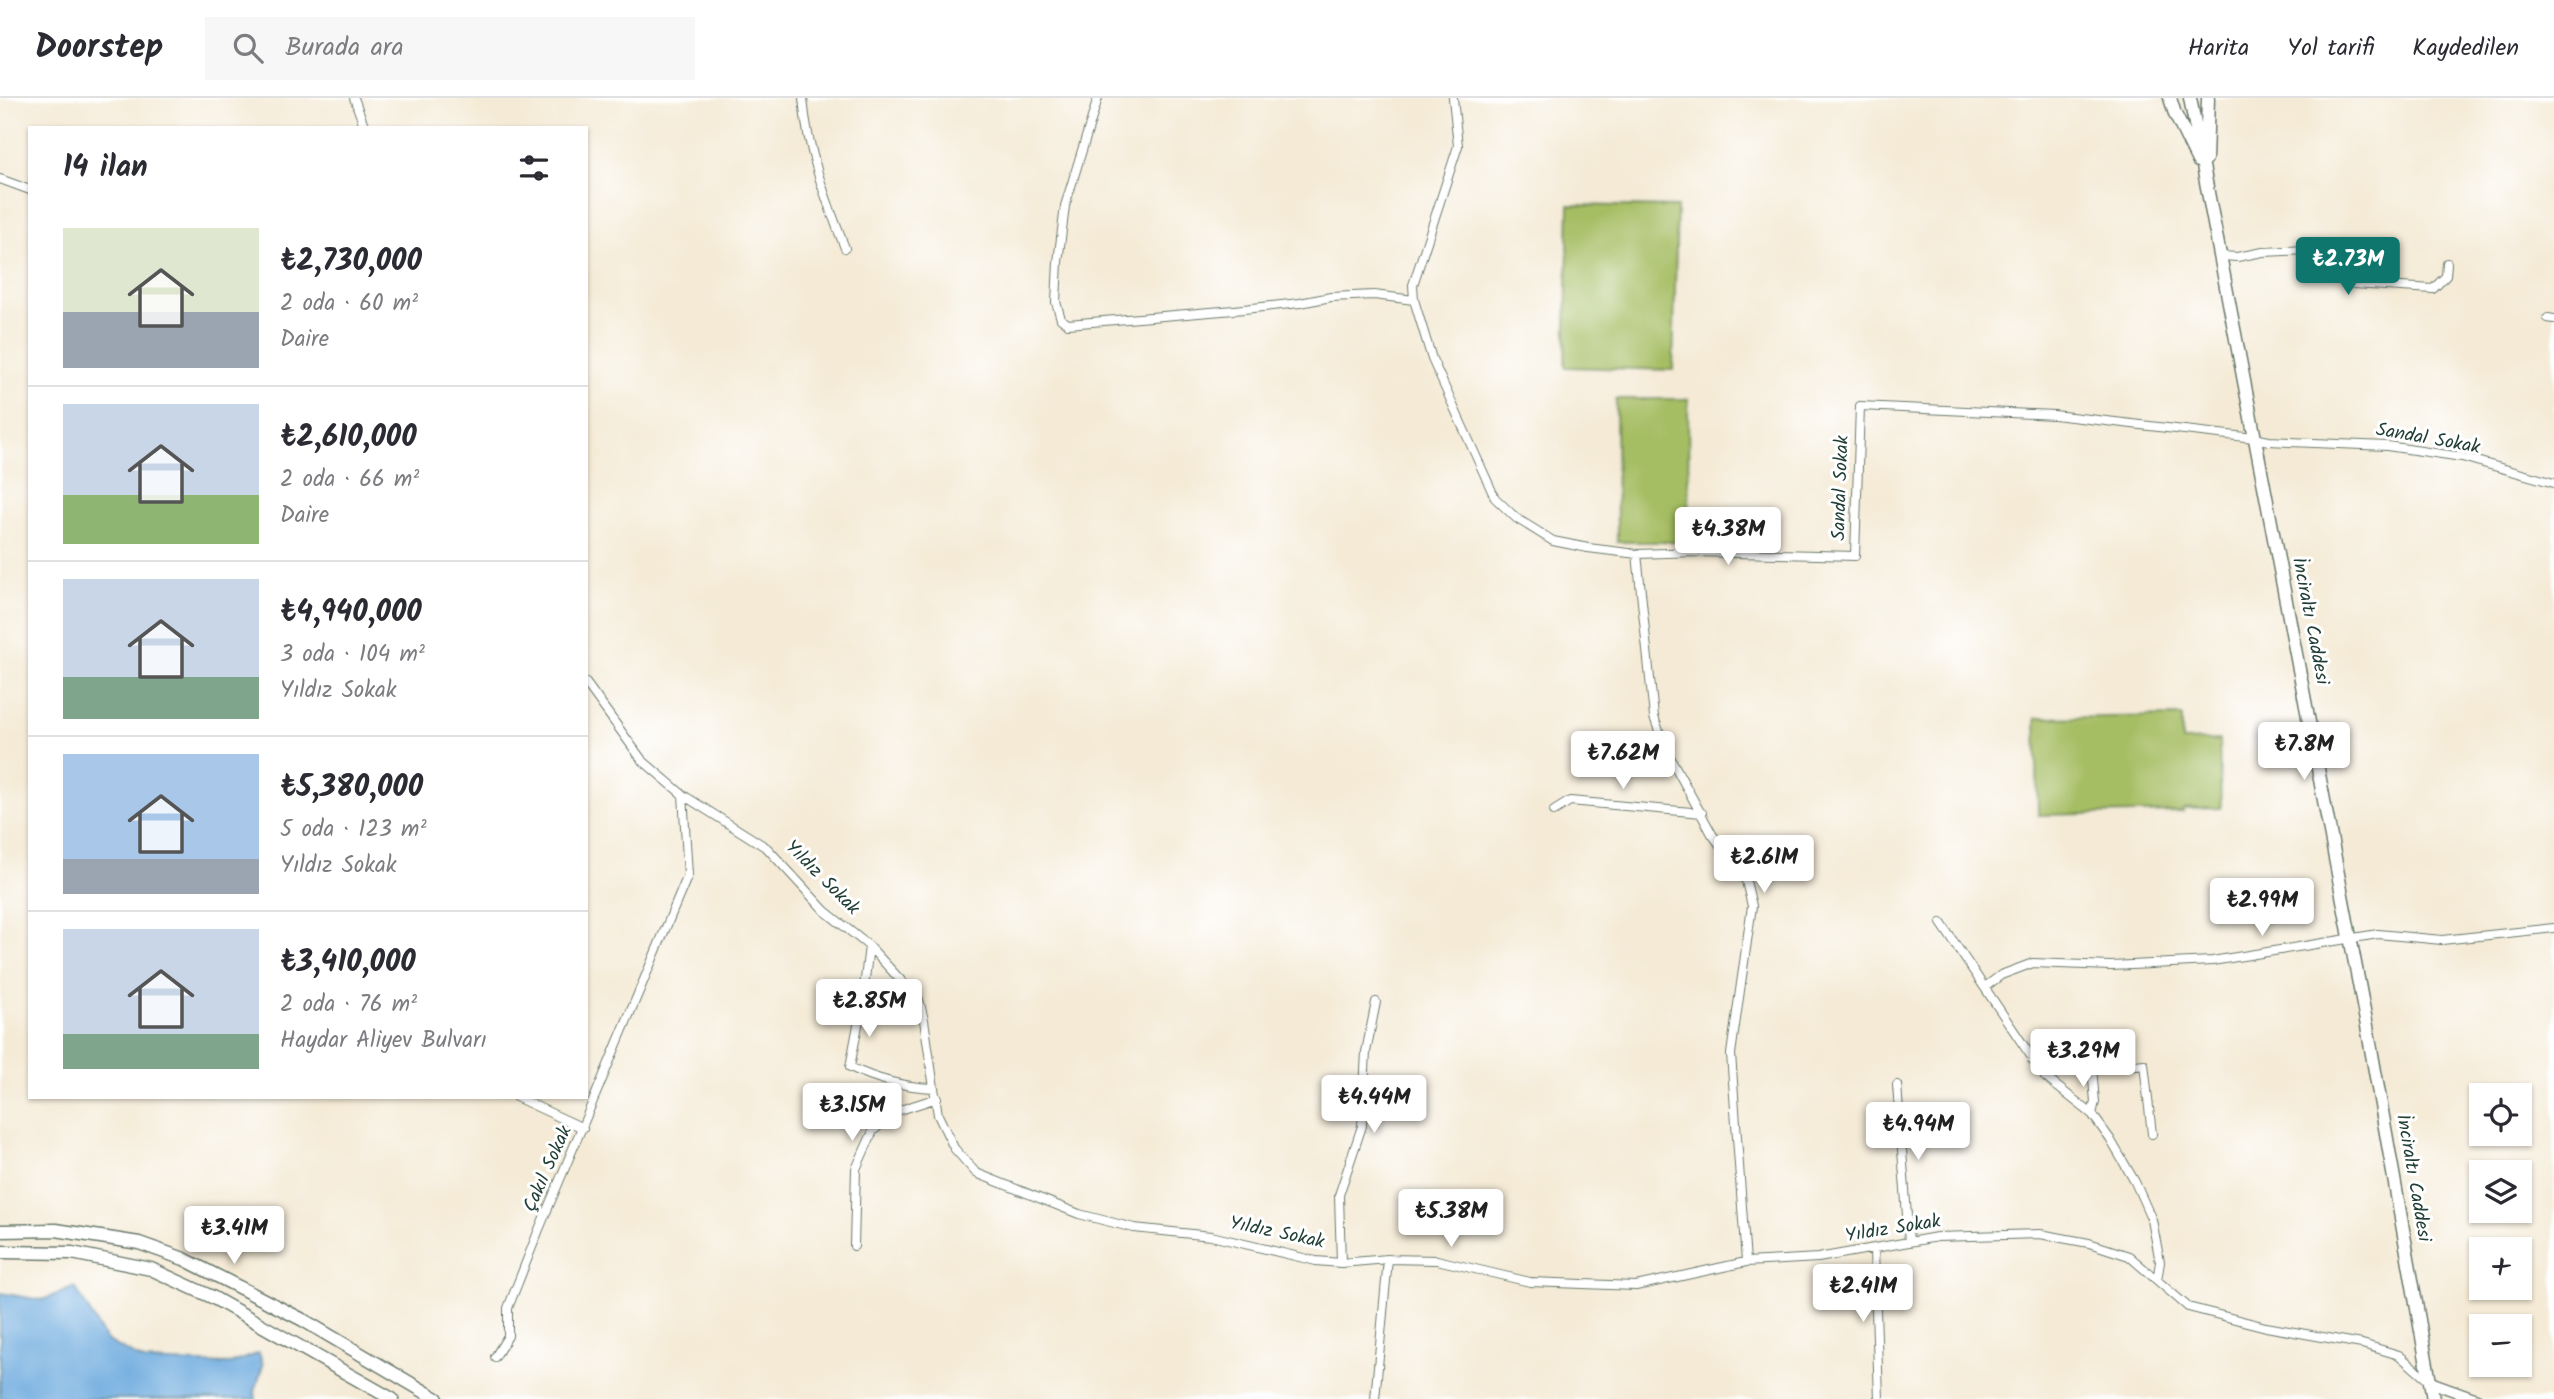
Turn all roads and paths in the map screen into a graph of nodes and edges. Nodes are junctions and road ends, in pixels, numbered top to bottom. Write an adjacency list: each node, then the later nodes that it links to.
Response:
1 (354, 98): 8 (street)
2 (803, 98): 12 (street)
3 (1098, 98): 15 (street)
4 (1453, 98): 15 (street, Sandal Sokak)
5 (2170, 98): 9 (main road)
6 (2190, 98): 9 (main road, İnciraltı Caddesi)
7 (2208, 98): 9 (main road)
8 (364, 126)
9 (2205, 177): 13 (main road, İnciraltı Caddesi)
10 (0, 179): 11 (street)
11 (28, 189)
12 (845, 248)
13 (2222, 256): 14 (street); 16 (main road, İnciraltı Caddesi)
14 (2447, 263)
15 (1414, 300): 18 (street, Sandal Sokak)
16 (2254, 438): 17 (street, Sandal Sokak); 18 (street, Sandal Sokak); 25 (main road, İnciraltı Caddesi)
17 (2554, 483)
18 (1637, 554): 22 (street)
19 (588, 686): 20 (street, Yıldız Sokak)
20 (683, 796): 26 (street, Yıldız Sokak); 36 (street, Çakıl Sokak)
21 (1554, 811): 22 (street)
22 (1702, 813): 44 (street)
23 (1941, 923): 27 (street)
24 (2554, 928): 25 (street)
25 (2349, 938): 27 (street); 48 (main road, İnciraltı Caddesi)
26 (869, 946): 32 (street, Yıldız Sokak); 32 (street)
27 (1985, 987): 29 (street)
28 (1376, 1002): 45 (street)
29 (2032, 1060): 30 (street); 35 (street)
30 (2092, 1070): 35 (street); 37 (street)
31 (1897, 1085): 39 (street)
32 (934, 1088): 33 (street, Yıldız Sokak)
33 (937, 1098): 40 (street); 45 (street, Yıldız Sokak)
34 (520, 1099): 36 (street)
35 (2092, 1114): 46 (street)
36 (583, 1128): 47 (street, Çakıl Sokak)
37 (2152, 1133)
38 (0, 1231): 50 (main road)
39 (1909, 1242): 41 (street, Yıldız Sokak); 46 (street, Yıldız Sokak)
40 (854, 1246)
41 (1874, 1250): 44 (street, Yıldız Sokak); 52 (street)
42 (0, 1252): 49 (main road)
43 (1388, 1259): 44 (street, Yıldız Sokak); 45 (street, Yıldız Sokak); 51 (street)
44 (1746, 1262)
45 (1341, 1263)
46 (2157, 1280): 48 (street, Yıldız Sokak)
47 (495, 1357)
48 (2430, 1382): 53 (main road, İnciraltı Caddesi); 54 (street, Yıldız Sokak)
49 (392, 1399)
50 (437, 1399)
51 (1375, 1399)
52 (1879, 1399)
53 (2430, 1399)
54 (2477, 1399)

